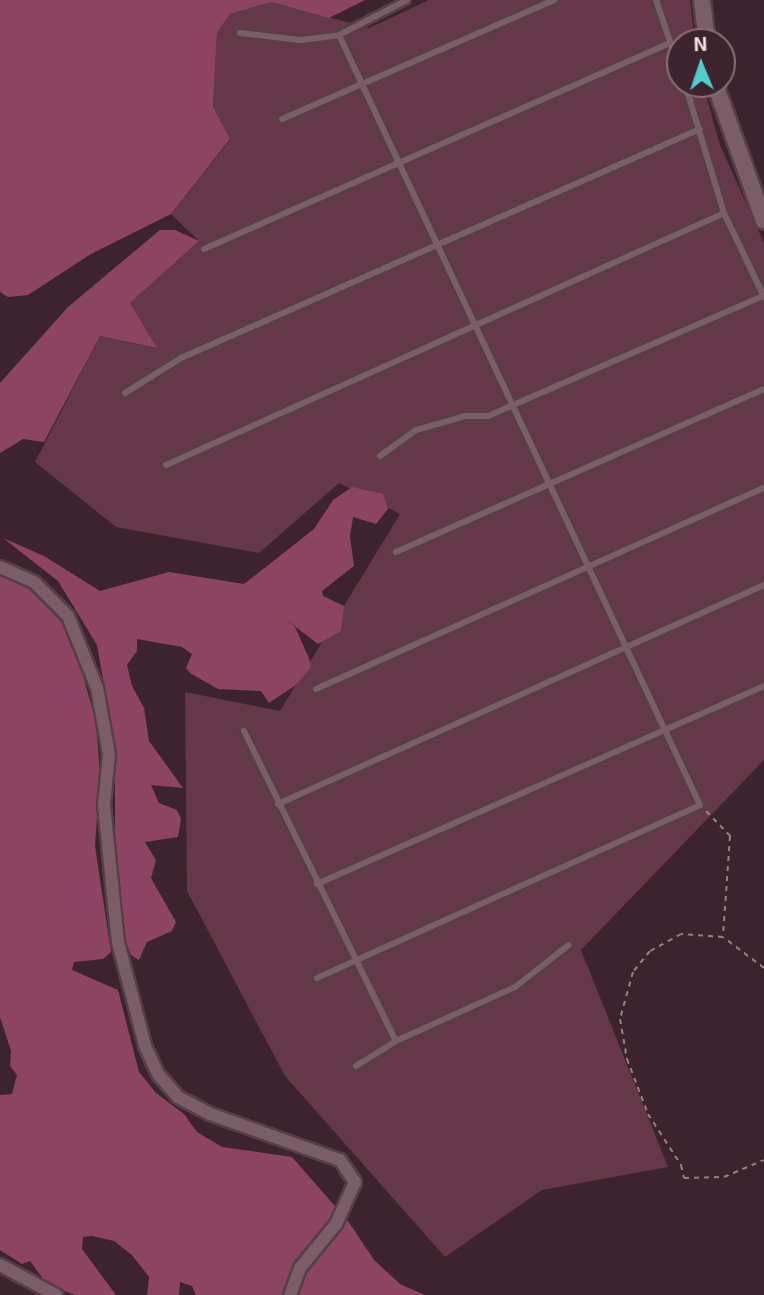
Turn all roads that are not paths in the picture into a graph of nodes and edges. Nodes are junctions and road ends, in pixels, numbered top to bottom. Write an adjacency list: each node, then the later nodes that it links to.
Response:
1 (407, 0): 8 (lane)
2 (554, 0): 10 (lane)
3 (656, 0): 6 (lane)
4 (702, 0): 5 (street)
5 (705, 28)
6 (666, 31)
7 (240, 33): 8 (lane)
8 (339, 35): 10 (lane)
9 (666, 45): 15 (lane)
10 (361, 83): 13 (lane); 15 (lane)
11 (690, 98): 14 (lane)
12 (721, 98): 16 (street)
13 (282, 119)
14 (700, 129): 17 (lane); 19 (lane)
15 (400, 165): 19 (lane); 20 (lane)
16 (758, 193): 18 (street)
17 (724, 214): 21 (lane); 22 (lane)
18 (764, 221)
19 (438, 246): 22 (lane); 24 (lane)
20 (204, 249)
21 (764, 296): 25 (lane)
22 (475, 325): 25 (lane); 27 (lane)
23 (764, 390): 28 (lane)
24 (125, 393)
25 (512, 404): 26 (lane); 28 (lane)
26 (380, 456)
27 (166, 465)
28 (551, 486): 30 (lane); 31 (lane)
29 (764, 488): 31 (lane)
30 (396, 552)
31 (588, 566): 34 (lane); 36 (lane)
32 (0, 567): 48 (street)
33 (764, 584): 34 (lane)
34 (626, 648): 37 (lane); 39 (lane)
35 (764, 686): 37 (lane)
36 (316, 689)
37 (665, 729): 40 (lane); 42 (lane)
38 (244, 731): 39 (lane)
39 (278, 804): 40 (lane)
40 (317, 884): 42 (lane)
41 (569, 945): 44 (lane)
42 (357, 960): 43 (lane); 44 (lane)
43 (317, 978)
44 (396, 1041): 45 (lane)
45 (356, 1066)
46 (0, 1265): 47 (street)
47 (56, 1295)
48 (290, 1295)

